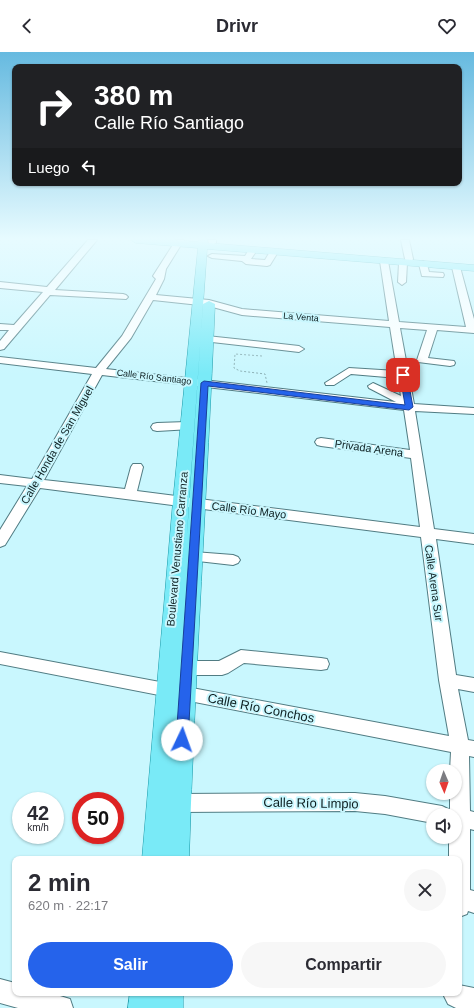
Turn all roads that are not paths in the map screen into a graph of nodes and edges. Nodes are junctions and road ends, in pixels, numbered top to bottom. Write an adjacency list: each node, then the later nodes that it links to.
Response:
1 (0, 285): 8 (street)
2 (55, 285): 8 (street)
3 (152, 285): 21 (street, Calle Honda de San Miguel)
4 (157, 285): 10 (street, Calle Honda de San Miguel)
5 (205, 285): 11 (main road, Boulevard Venustiano Carranza)
6 (388, 285): 12 (street, Calle Arena Sur)
7 (461, 285): 16 (street)
8 (49, 291): 9 (street); 15 (street)
9 (123, 297)
10 (150, 297): 11 (street, La Venta); 21 (street, Calle Honda de San Miguel)
11 (203, 302): 12 (street, La Venta); 17 (main road, Boulevard Venustiano Carranza); 26 (main road, Boulevard Venustiano Carranza)
12 (394, 324): 14 (street, La Venta); 25 (street, Calle Arena Sur)
13 (0, 327): 15 (street)
14 (433, 327): 16 (street, La Venta); 23 (street)
15 (16, 328): 19 (street)
16 (473, 330)
17 (207, 337): 18 (street); 20 (street); 27 (main road, Boulevard Venustiano Carranza)
18 (233, 338)
19 (0, 347)
20 (299, 349)
21 (115, 350): 24 (street, Calle Honda de San Miguel)
22 (0, 360): 24 (street, Calle Río Santiago)
23 (450, 363)
24 (99, 371): 26 (street, Calle Río Santiago); 39 (street, Calle Honda de San Miguel)
25 (403, 375): 28 (street); 30 (street, Calle Arena Sur)
26 (191, 381): 27 (street, Calle Río Santiago); 32 (main road, Boulevard Venustiano Carranza)
27 (204, 383): 30 (street, Calle Río Santiago); 41 (main road, Boulevard Venustiano Carranza)
28 (330, 383)
29 (373, 386): 30 (street)
30 (409, 406): 31 (street, Calle Río Santiago); 35 (street, Calle Arena Sur)
31 (474, 412)
32 (187, 426): 33 (street); 41 (main road, Boulevard Venustiano Carranza)
33 (157, 427)
34 (321, 442): 35 (street, Privada Arena)
35 (417, 455): 42 (street, Calle Arena Sur)
36 (137, 467): 40 (street)
37 (0, 472): 39 (street, Calle Río Mayo)
38 (0, 479): 39 (street, Calle Río Mayo)
39 (38, 480): 40 (street, Calle Río Mayo); 45 (street, Calle Honda de San Miguel)
40 (131, 490): 41 (street, Calle Río Mayo)
41 (189, 498): 42 (street, Calle Río Mayo); 46 (main road, Boulevard Venustiano Carranza); 53 (main road, Boulevard Venustiano Carranza)
42 (427, 529): 43 (street, Calle Río Mayo); 44 (street, Calle Río Mayo); 51 (street, Calle Arena Sur)
43 (474, 530)
44 (474, 539)
45 (0, 542)
46 (194, 557): 47 (street); 50 (main road, Boulevard Venustiano Carranza)
47 (232, 560)
48 (0, 658): 53 (street, Calle Río Conchos)
49 (321, 664): 50 (street)
50 (186, 668): 53 (main road, Boulevard Venustiano Carranza)
51 (448, 680): 52 (street); 54 (street, Calle Arena Sur)
52 (474, 685)
53 (175, 692): 54 (street, Calle Río Conchos); 55 (main road, Boulevard Venustiano Carranza); 59 (main road, Boulevard Venustiano Carranza)
54 (467, 748): 56 (street, Calle Arena Sur)
55 (179, 803): 57 (street, Calle Río Limpio); 60 (main road, Boulevard Venustiano Carranza)
56 (459, 808)
57 (426, 812)
58 (458, 844): 61 (street, Calle Arena Sur)
59 (155, 856)
60 (176, 856)
61 (458, 856)
62 (462, 899): 63 (street)
63 (474, 902)
64 (0, 991): 65 (street)
65 (12, 994)
66 (18, 996): 69 (street)
67 (144, 996): 70 (main road)
68 (169, 996): 71 (main road)
69 (61, 1008)
70 (143, 1008)
71 (168, 1008)

